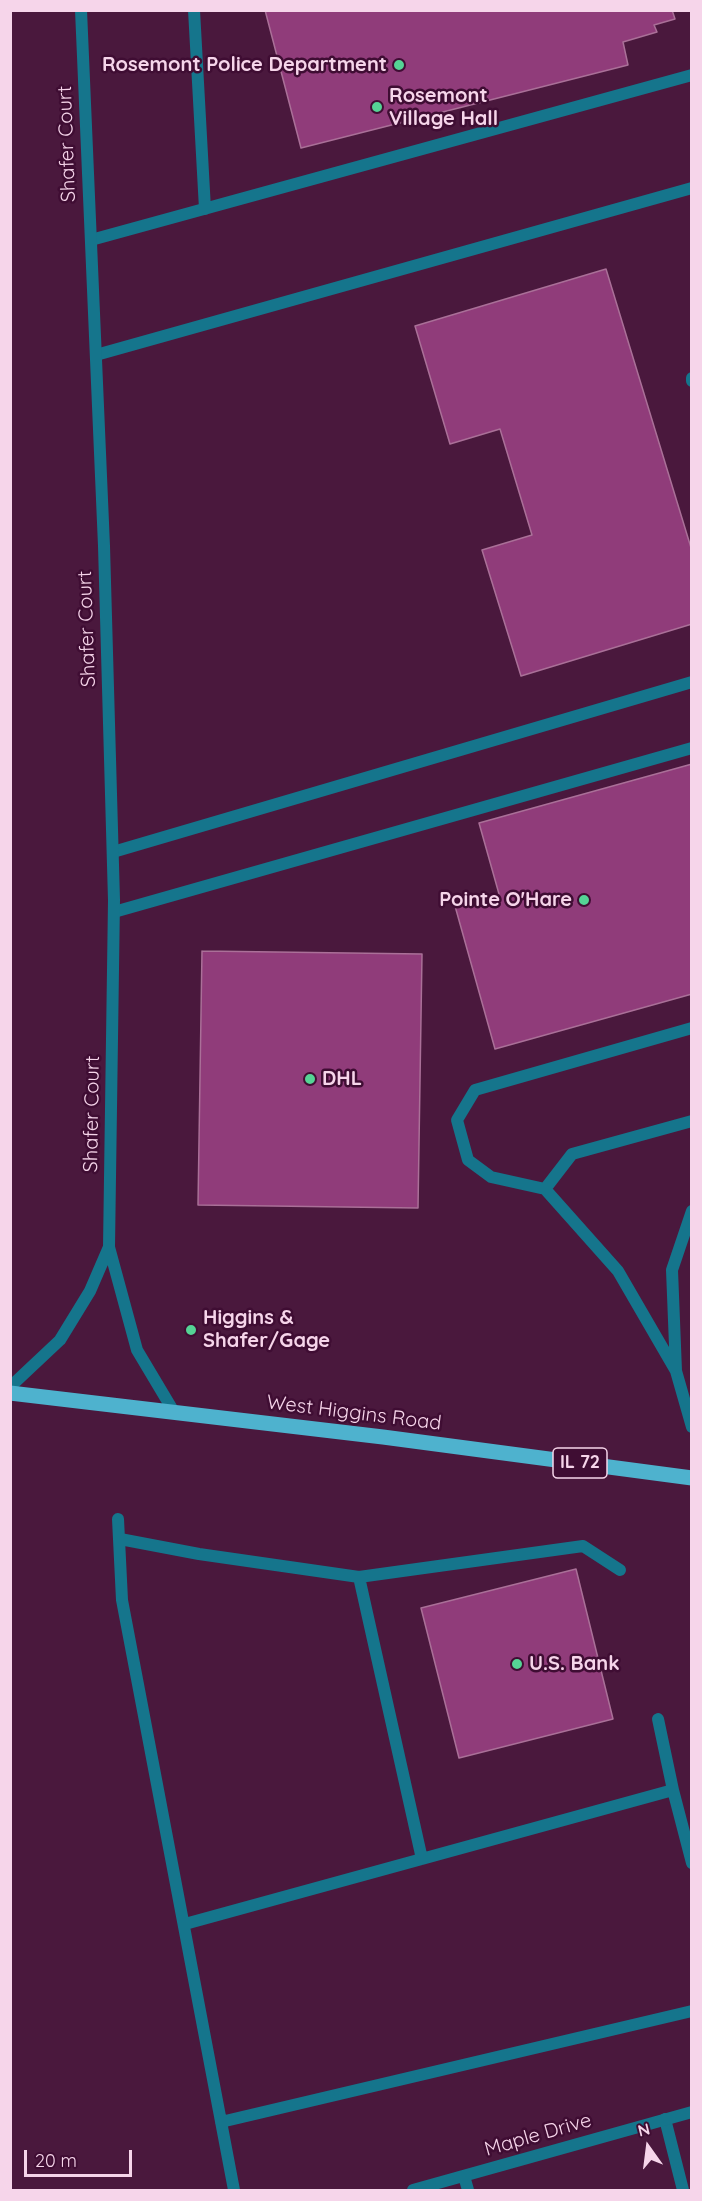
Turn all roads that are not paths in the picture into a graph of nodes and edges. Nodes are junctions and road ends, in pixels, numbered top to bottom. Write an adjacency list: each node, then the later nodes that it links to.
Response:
1 (81, 10): 6 (street, Shafer Court)
2 (194, 10): 5 (street)
3 (692, 75): 5 (street)
4 (692, 188): 7 (street)
5 (205, 209): 6 (street)
6 (91, 240): 7 (street, Shafer Court)
7 (96, 355): 10 (street, Shafer Court)
8 (692, 682): 10 (street)
9 (692, 748): 11 (street)
10 (113, 852): 11 (street, Shafer Court)
11 (114, 912): 16 (street, Shafer Court)
12 (692, 1028): 14 (street)
13 (692, 1120): 14 (street)
14 (545, 1189): 17 (street)
15 (692, 1211): 17 (street)
16 (109, 1247): 18 (street, Shafer Court); 20 (street, Shafer Court)
17 (676, 1371): 21 (street)
18 (10, 1387)
19 (10, 1394): 20 (main road, West Higgins Road / IL 72)
20 (174, 1412): 22 (main road, West Higgins Road / IL 72)
21 (692, 1427)
22 (692, 1478)
23 (118, 1519): 24 (street)
24 (120, 1539): 26 (street); 32 (street)
25 (620, 1570): 26 (street)
26 (359, 1577): 30 (street)
27 (658, 1719): 28 (street)
28 (673, 1790): 29 (street); 30 (street)
29 (687, 1828): 31 (street)
30 (422, 1858): 32 (street)
31 (692, 1863)
32 (185, 1924): 36 (street)
33 (692, 2010): 36 (street)
34 (692, 2112): 35 (street, Maple Drive)
35 (665, 2119): 37 (street, Maple Drive); 41 (street)
36 (221, 2122): 38 (street)
37 (464, 2176): 39 (street, Maple Drive); 40 (street, Maple Drive)
38 (234, 2190)
39 (413, 2190)
40 (468, 2190)
41 (683, 2190)

